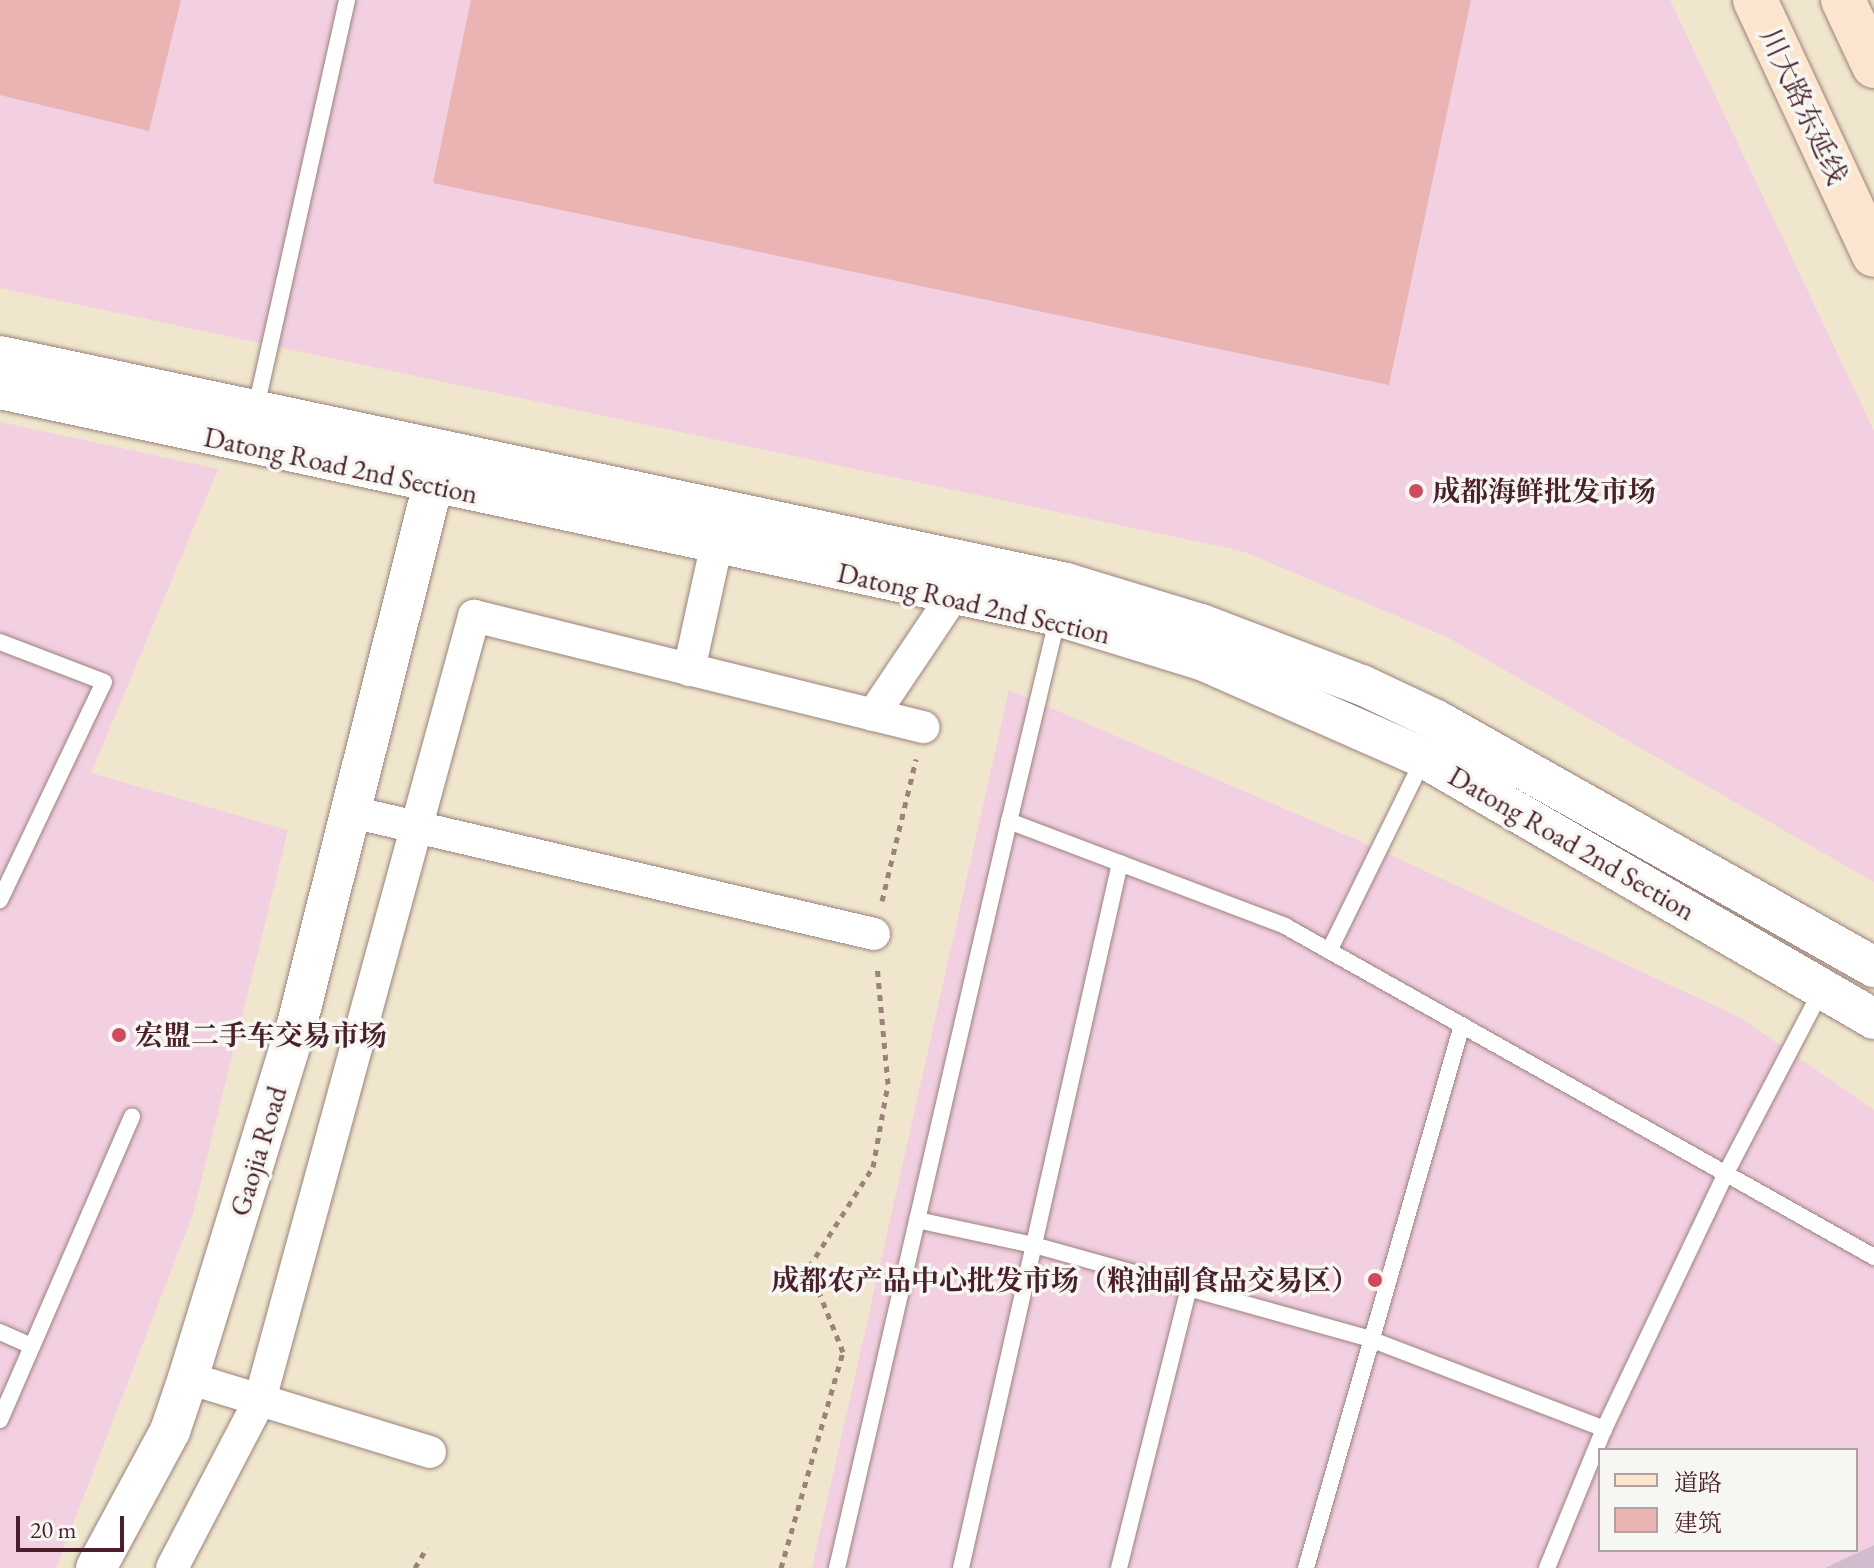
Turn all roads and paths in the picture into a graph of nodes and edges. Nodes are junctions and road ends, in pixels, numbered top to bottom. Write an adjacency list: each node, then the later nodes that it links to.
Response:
1 (347, 0): 8 (lane)
2 (1755, 0): 5 (main road, 川大路东延线)
3 (1843, 0): 4 (main road)
4 (1874, 66)
5 (1874, 255)
6 (0, 356): 8 (street, Datong Road 2nd Section)
7 (0, 389): 8 (street, Datong Road 2nd Section)
8 (252, 429): 9 (street, Datong Road 2nd Section); 25 (street, Datong Road 2nd Section)
9 (433, 484): 10 (street, Datong Road 2nd Section); 18 (street, Gaojia Road)
10 (716, 547): 11 (street, Datong Road 2nd Section); 14 (street)
11 (953, 596): 12 (street, Datong Road 2nd Section); 15 (street)
12 (1058, 616): 17 (street, Datong Road 2nd Section); 19 (lane)
13 (0, 642): 22 (lane)
14 (689, 670): 15 (street); 20 (street)
15 (873, 715): 16 (street)
16 (923, 727): 23 (path)
17 (1424, 758): 24 (lane); 26 (street, Datong Road 2nd Section)
18 (352, 812): 20 (street); 38 (street, Gaojia Road)
19 (1009, 821): 21 (lane); 31 (lane)
20 (418, 827): 23 (street); 39 (street)
21 (1120, 863): 24 (lane); 32 (lane)
22 (0, 900)
23 (874, 934): 47 (path)
24 (1329, 951): 28 (lane)
25 (1874, 967)
26 (1823, 988): 27 (street, Datong Road 2nd Section); 30 (lane)
27 (1874, 1019)
28 (1462, 1025): 30 (lane); 36 (lane)
29 (132, 1116): 37 (lane)
30 (1726, 1173): 33 (lane); 41 (lane)
31 (917, 1220): 32 (lane); 48 (lane)
32 (1034, 1245): 34 (lane); 49 (lane)
33 (1874, 1257)
34 (1189, 1288): 36 (lane); 50 (lane)
35 (0, 1332): 37 (lane)
36 (1370, 1339): 41 (lane); 51 (lane)
37 (32, 1346): 40 (lane)
38 (188, 1378): 39 (street); 44 (street, Gaojia Road)
39 (260, 1400): 42 (street); 45 (street)
40 (0, 1420)
41 (1604, 1429): 52 (lane)
42 (430, 1452)
43 (427, 1547): 46 (path)
44 (96, 1568)
45 (172, 1568)
46 (415, 1568)
47 (781, 1568)
48 (837, 1568)
49 (961, 1568)
50 (1119, 1568)
51 (1306, 1568)
52 (1547, 1568)

